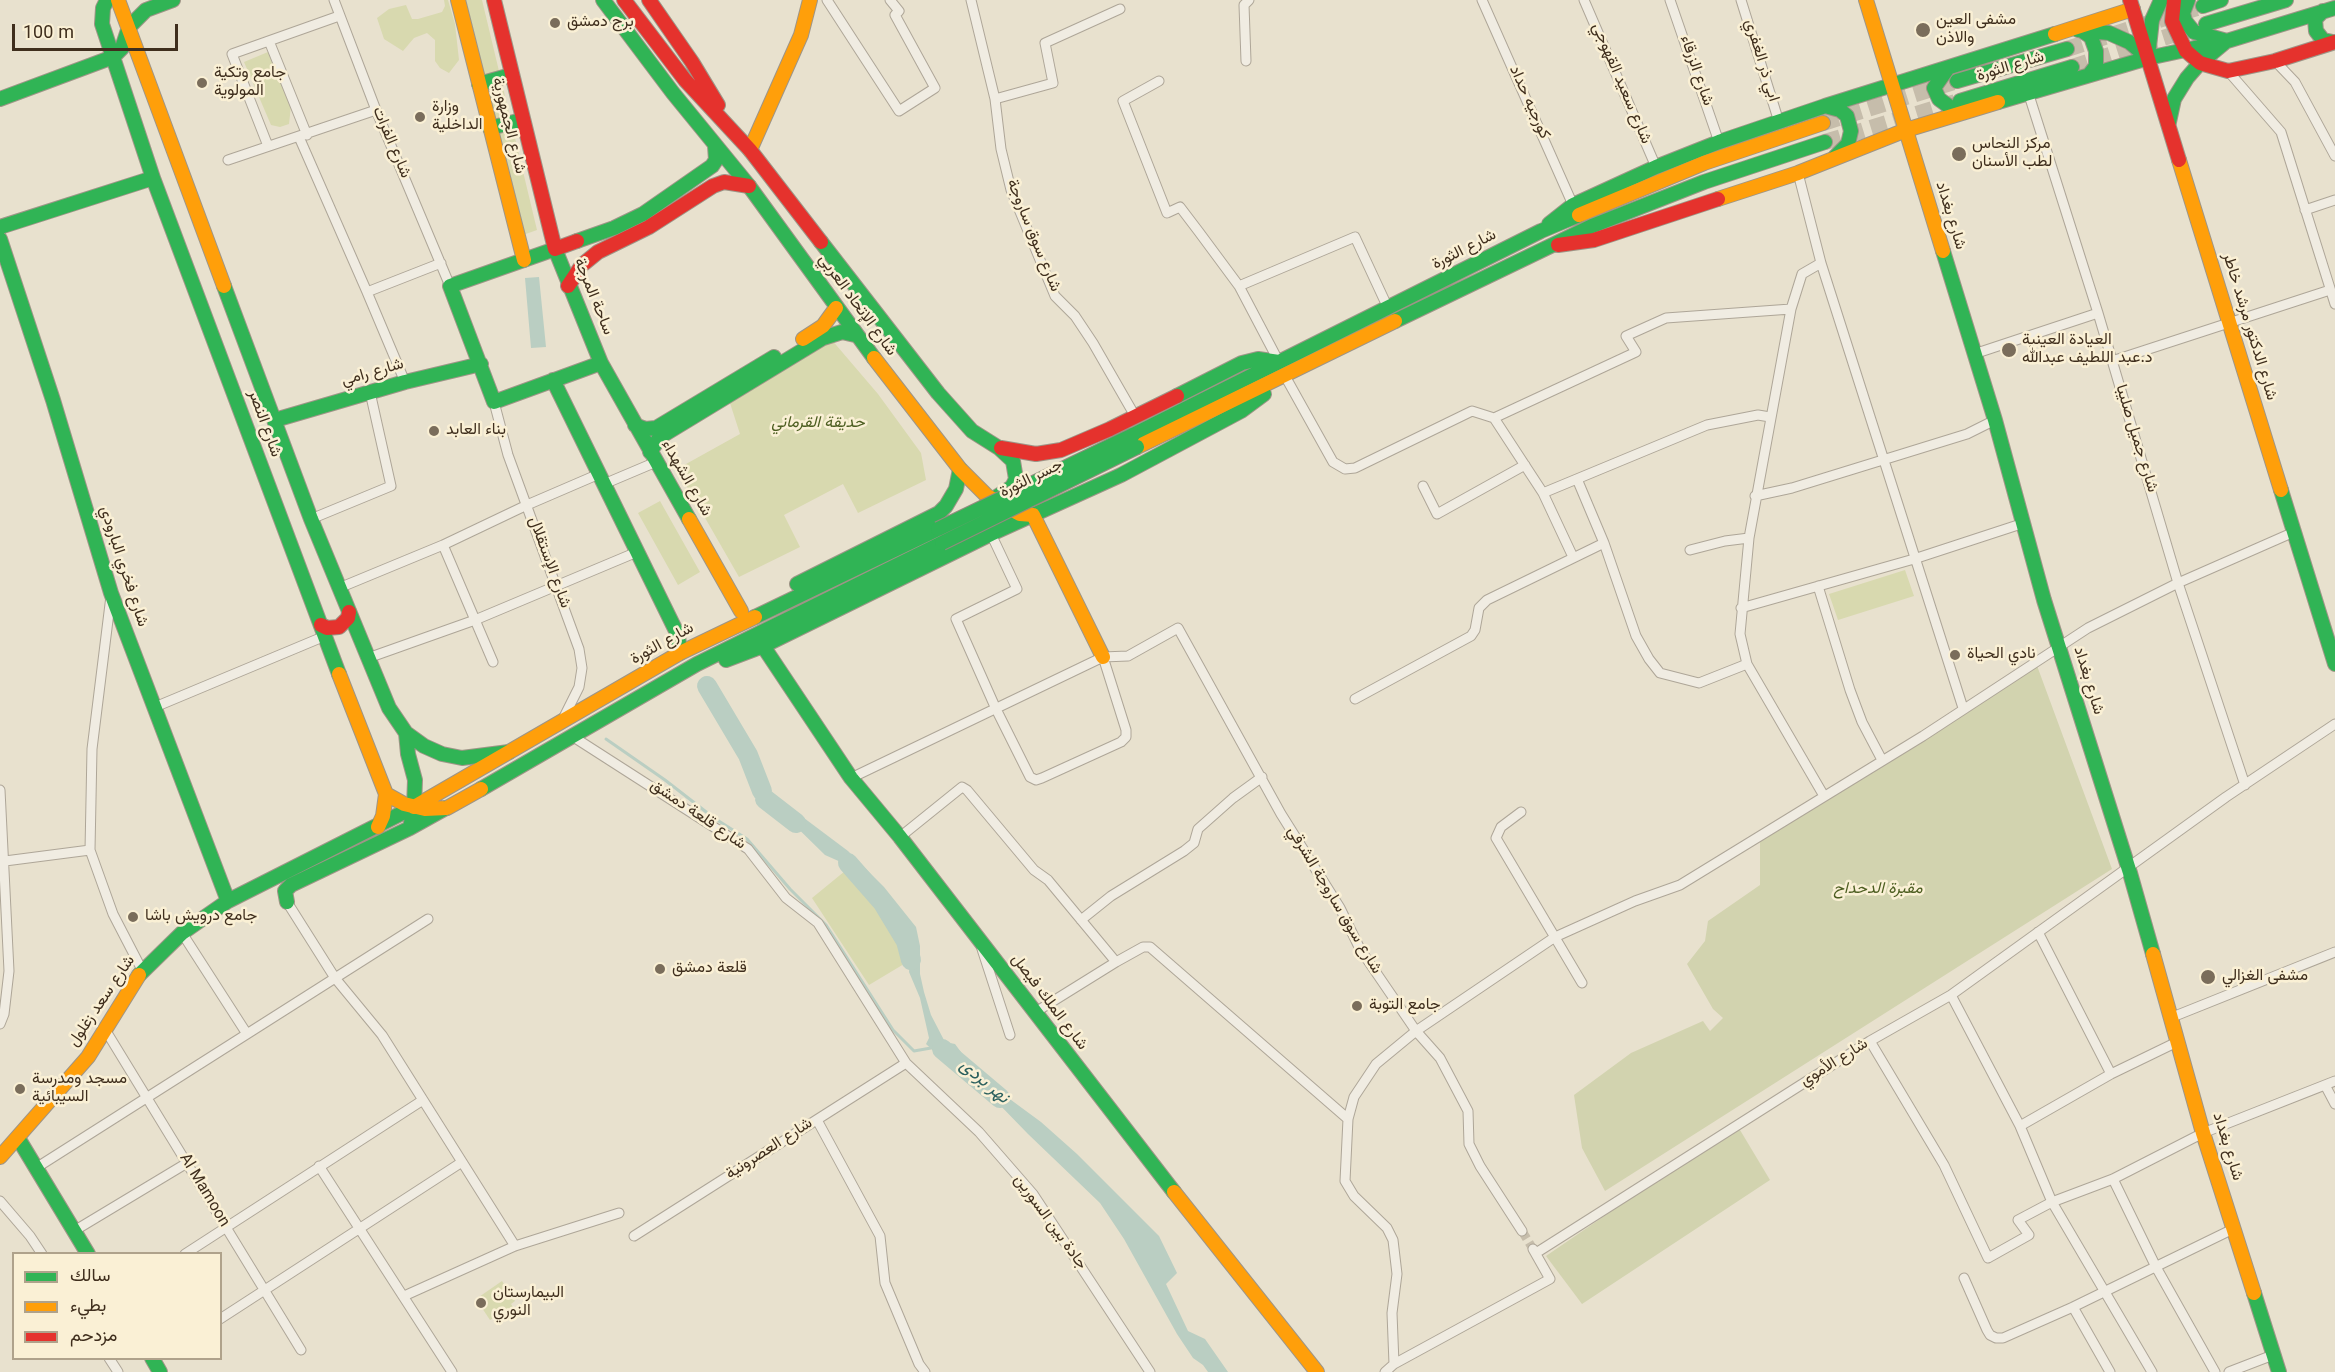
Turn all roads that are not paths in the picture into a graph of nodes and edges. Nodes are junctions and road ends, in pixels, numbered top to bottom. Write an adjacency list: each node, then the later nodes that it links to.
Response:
1 (107, 0): 38 (main road, شارع النصر)
2 (118, 0): 31 (main road, شارع النصر)
3 (173, 0): 31 (main road)
4 (334, 0): 29 (street, شارع الفرات)
5 (458, 0): 50 (main road, شارع الجمهورية)
6 (494, 0): 46 (main road, شارع الجمهورية)
7 (603, 0): 71 (main road, شارع الإتحاد العربي)
8 (624, 0): 66 (main road, شارع الإتحاد العربي)
9 (649, 0): 66 (main road)
10 (810, 0): 72 (main road)
11 (827, 0): 12 (street)
12 (890, 0)
13 (971, 0): 56 (street, شارع سوق ساروجة)
14 (1249, 0): 40 (street)
15 (1482, 0): 81 (street, كورجيه حداد)
16 (1584, 0): 76 (street, شارع سعيد القهوجي)
17 (1670, 0): 68 (street, شارع الزرقاء)
18 (1741, 0): 61 (street, ابي ذر الغفري)
19 (1866, 0): 51 (main road, شارع بغداد)
20 (2161, 0): 39 (main road)
21 (2174, 0): 37 (main road)
22 (2188, 0): 34 (main road)
23 (2221, 0): 26 (main road)
24 (2286, 0): 30 (main road)
25 (2135, 3): 32 (main road); 39 (main road, شارع الدكتور مرشد خاطر)
26 (2203, 6)
27 (1120, 9): 56 (street)
28 (2329, 9): 34 (main road); 35 (main road)
29 (339, 16): 33 (street); 59 (street, شارع الفرات)
30 (2206, 24)
31 (129, 27): 38 (main road); 52 (main road, شارع النصر)
32 (2076, 29): 39 (main road); 44 (main road); 47 (main road)
33 (269, 41): 67 (street); 70 (street)
34 (2227, 41): 37 (main road); 42 (main road)
35 (2334, 42): 41 (main road)
36 (2067, 49): 49 (main road, شارع الثورة)
37 (2186, 51): 39 (main road); 42 (main road)
38 (113, 57): 54 (main road, شارع النصر); 55 (main road)
39 (2148, 58): 47 (main road); 63 (main road, شارع الدكتور مرشد خاطر)
40 (1246, 61)
41 (2275, 61): 45 (main road); 73 (street)
42 (2200, 63): 45 (main road); 63 (main road)
43 (2072, 67): 58 (main road, شارع الثورة)
44 (1948, 68): 51 (main road); 58 (main road)
45 (2228, 71): 82 (street)
46 (511, 75): 50 (main road); 60 (main road, شارع الجمهورية)
47 (2089, 75): 53 (main road)
48 (1159, 81): 93 (street)
49 (1957, 81)
50 (479, 84): 64 (main road, شارع الجمهورية)
51 (1893, 86): 57 (main road); 65 (main road, شارع بغداد)
52 (152, 90): 54 (main road); 117 (main road, شارع النصر)
53 (2028, 92): 58 (main road); 100 (street, شارع جميل صليبا)
54 (127, 97): 78 (main road, شارع النصر)
55 (0, 99)
56 (995, 99): 114 (street, شارع سوق ساروجة)
57 (1825, 106): 61 (main road); 74 (main road)
58 (1959, 107): 65 (main road)
59 (376, 110): 67 (street); 89 (street, شارع الفرات)
60 (522, 120): 64 (main road); 87 (main road, شارع الجمهورية)
61 (1779, 122): 68 (main road)
62 (1823, 123): 84 (main road, شارع الثورة)
63 (2169, 125): 101 (main road, شارع الدكتور مرشد خاطر)
64 (490, 128): 88 (main road, شارع الجمهورية)
65 (1906, 130): 74 (main road); 103 (main road, شارع بغداد)
66 (734, 131): 72 (main road, شارع الإتحاد العربي)
67 (303, 136): 70 (street); 95 (street)
68 (1719, 142): 76 (main road)
69 (1825, 142): 86 (main road, شارع الثورة)
70 (268, 146): 75 (street)
71 (715, 146): 79 (main road, شارع الإتحاد العربي); 87 (main road)
72 (750, 150): 122 (main road, شارع الإتحاد العربي)
73 (2335, 156)
74 (1836, 157): 77 (main road)
75 (228, 160)
76 (1656, 167): 81 (main road)
77 (1798, 173): 86 (main road); 90 (street)
78 (153, 178): 83 (main road); 162 (main road, شارع النصر)
79 (749, 186): 92 (main road); 97 (main road, شارع الإتحاد العربي)
80 (2335, 200): 82 (street)
81 (1573, 205): 84 (main road)
82 (2305, 210): 94 (street)
83 (0, 227)
84 (1541, 231): 98 (main road, شارع الثورة)
85 (0, 239): 156 (main road, شارع فخري البارودي)
86 (1549, 246): 108 (main road, شارع الثورة)
87 (555, 249): 88 (main road, ساحة المرجة); 92 (main road, ساحة المرجة)
88 (524, 260): 91 (main road, ساحة المرجة)
89 (441, 263): 91 (street, شارع الفرات); 95 (street)
90 (1821, 263): 99 (street); 125 (street)
91 (450, 286): 107 (main road)
92 (568, 286): 106 (main road, ساحة المرجة)
93 (1239, 286): 98 (street); 105 (street)
94 (2330, 290): 96 (street); 101 (street)
95 (367, 292): 110 (street)
96 (2335, 304)
97 (836, 308): 102 (main road, شارع الإتحاد العربي); 111 (main road)
98 (1389, 308): 105 (main road, شارع الثورة)
99 (1791, 309): 115 (street); 116 (street)
100 (2098, 313): 103 (street); 104 (street, شارع جميل صليبا)
101 (2229, 321): 104 (street); 141 (main road, شارع الدكتور مرشد خاطر)
102 (855, 335): 111 (main road); 127 (main road, شارع الإتحاد العربي)
103 (1974, 354): 118 (main road, شارع بغداد)
104 (2112, 361): 152 (street, شارع جميل صليبا)
105 (1279, 362): 114 (main road); 121 (main road, شارع الثورة)
106 (602, 363): 109 (main road, ساحة المرجة); 119 (main road, شارع الشهداء)
107 (481, 364): 110 (main road, شارع رامي); 113 (main road)
108 (1281, 378): 116 (street); 121 (main road, شارع الثورة); 128 (main road)
109 (553, 380): 113 (main road, ساحة المرجة); 129 (main road)
110 (405, 382): 112 (main road, شارع رامي)
111 (740, 383): 119 (main road); 124 (main road)
112 (370, 392): 117 (main road, شارع رامي); 139 (street)
113 (494, 402): 136 (street, شارع الإستقلال)
114 (1135, 416): 120 (main road)
115 (1770, 417): 130 (street); 135 (street)
116 (1494, 418): 126 (street)
117 (275, 420): 139 (main road, شارع النصر)
118 (1995, 420): 125 (street); 140 (main road, شارع بغداد)
119 (635, 425): 124 (main road, شارع الشهداء)
120 (1110, 429): 123 (main road); 128 (main road)
121 (1135, 441): 143 (main road, جسر الثورة, bridge)
122 (999, 448): 123 (main road); 134 (main road)
123 (1061, 450): 132 (main road)
124 (653, 457): 129 (street); 158 (main road, شارع الشهداء)
125 (1885, 458): 135 (street); 151 (street)
126 (1525, 465): 131 (street); 133 (street)
127 (960, 469): 134 (main road, شارع الإتحاد العربي); 137 (main road)
128 (1133, 469): 132 (main road)
129 (602, 479): 136 (street); 148 (main road)
130 (1577, 479): 133 (street); 145 (street)
131 (1423, 486)
132 (1084, 492): 138 (main road)
133 (1543, 493): 150 (street)
134 (987, 496): 138 (main road, شارع الإتحاد العربي)
135 (1755, 496): 144 (street)
136 (527, 505): 146 (street); 153 (street, شارع الإستقلال)
137 (939, 513): 149 (main road); 158 (main road)
138 (1033, 515): 142 (main road); 166 (main road)
139 (311, 519): 155 (main road, شارع النصر)
140 (2021, 524): 151 (street); 163 (main road, شارع بغداد)
141 (2294, 532): 152 (street); 161 (main road, شارع الدكتور مرشد خاطر)
142 (992, 534): 149 (main road); 175 (street)
143 (940, 536): 165 (main road, شارع الثورة); 169 (main road, شارع الثورة)
144 (1749, 538): 147 (street); 157 (street)
145 (1604, 543): 150 (street); 170 (street)
146 (443, 545): 155 (street); 160 (street)
147 (1690, 550)
148 (637, 552): 153 (street); 165 (main road)
149 (952, 554): 164 (main road)
150 (1573, 557): 172 (street)
151 (1914, 559): 154 (street); 174 (street)
152 (2178, 583): 163 (street); 185 (street, شارع جميل صليبا)
153 (557, 586): 160 (street); 176 (street, شارع الإستقلال)
154 (1818, 586): 157 (street); 181 (street)
155 (339, 588): 159 (main road, شارع النصر)
156 (111, 593): 173 (main road, شارع فخري البارودي); 195 (street)
157 (1741, 608): 170 (street)
158 (741, 611): 165 (main road)
159 (349, 612): 162 (main road); 167 (main road, شارع النصر)
160 (475, 620): 167 (street); 168 (street)
161 (2329, 623): 171 (main road, شارع الدكتور مرشد خاطر)
162 (323, 631): 173 (street); 187 (main road, شارع النصر)
163 (2059, 645): 174 (street); 197 (main road, شارع بغداد)
164 (763, 646): 169 (main road); 183 (main road, شارع الملك فيصل)
165 (686, 650): 176 (main road, شارع الثورة)
166 (1103, 657): 175 (street); 175 (street); 182 (street, شارع سوق ساروجة الشرقي)
167 (368, 658): 178 (main road, شارع النصر)
168 (493, 662)
169 (697, 664): 179 (main road, شارع الثورة)
170 (1747, 664): 188 (street)
171 (2335, 664)
172 (1355, 699)
173 (155, 707): 198 (main road, شارع فخري البارودي)
174 (1964, 708): 181 (street)
175 (996, 709): 183 (street)
176 (560, 723): 180 (main road, شارع الثورة)
177 (2335, 724): 185 (street, شارع الأموي)
178 (406, 733): 180 (main road, شارع النصر); 184 (main road)
179 (572, 736): 190 (main road, شارع الثورة); 221 (street, شارع قلعة دمشق)
180 (509, 752): 189 (main road, شارع الثورة)
181 (1882, 760): 188 (street)
182 (1262, 777): 201 (street); 216 (street, شارع سوق ساروجة الشرقي)
183 (851, 778): 194 (main road, شارع الملك فيصل)
184 (415, 780): 187 (main road); 189 (main road)
185 (2245, 785): 197 (street, شارع الأموي)
186 (0, 790): 196 (street)
187 (386, 794): 189 (main road); 192 (main road)
188 (1824, 796): 204 (street)
189 (414, 807): 190 (main road); 192 (main road, شارع سعد زغلول); 193 (main road)
190 (447, 808): 193 (main road, شارع الثورة)
191 (1521, 812): 204 (street)
192 (378, 827): 198 (main road, شارع سعد زغلول)
193 (410, 828): 199 (main road, شارع الثورة)
194 (900, 837): 201 (street); 205 (main road, شارع الملك فيصل)
195 (90, 849): 196 (street); 208 (street)
196 (5, 861): 214 (street)
197 (2128, 866): 202 (street, شارع الأموي); 213 (main road, شارع بغداد)
198 (228, 901): 203 (main road, شارع سعد زغلول)
199 (287, 902): 209 (street)
200 (428, 919): 209 (street)
201 (1081, 920): 207 (street)
202 (2038, 932): 211 (street, شارع الأموي); 222 (street)
203 (182, 933): 208 (main road, شارع سعد زغلول); 217 (street)
204 (1555, 937): 210 (street); 216 (street)
205 (979, 939): 212 (main road, شارع الملك فيصل); 218 (street)
206 (2335, 952): 213 (street)
207 (1116, 962): 212 (street); 228 (street)
208 (142, 970): 215 (main road, شارع سعد زغلول)
209 (335, 978): 217 (street); 226 (street)
210 (1582, 982)
211 (1951, 994): 219 (street, شارع الأموي); 230 (street)
212 (1034, 1012): 265 (main road, شارع الملك فيصل)
213 (2170, 1018): 220 (main road, شارع بغداد)
214 (0, 1024)
215 (106, 1031): 225 (street, Al Mamoon); 232 (main road, شارع سعد زغلول)
216 (1416, 1031): 228 (street); 246 (street, شارع سوق ساروجة الشرقي)
217 (247, 1034): 225 (street)
218 (1010, 1035)
219 (1870, 1041): 240 (street); 261 (street, شارع الأموي)
220 (2177, 1042): 222 (street); 231 (main road, شارع بغداد)
221 (906, 1063): 229 (street, شارع العصرونية); 264 (street, جادة بين السورين)
222 (2111, 1074): 230 (street)
223 (2335, 1081): 224 (street)
224 (2325, 1085): 227 (street); 231 (street)
225 (147, 1098): 235 (street, Al Mamoon); 237 (street)
226 (423, 1100): 234 (street); 236 (street)
227 (2335, 1104)
228 (1348, 1119): 261 (street)
229 (817, 1120): 247 (street, شارع العصرونية); 263 (street)
230 (2020, 1126): 240 (street)
231 (2204, 1132): 238 (street); 244 (main road, شارع بغداد)
232 (18, 1138): 233 (main road, شارع سعد زغلول); 237 (main road)
233 (0, 1157)
234 (462, 1162): 243 (street); 248 (street)
235 (187, 1163): 242 (street, Al Mamoon); 245 (street)
236 (319, 1166): 242 (street); 243 (street)
237 (36, 1168): 245 (main road)
238 (2113, 1179): 240 (street); 252 (street)
239 (0, 1201): 249 (street)
240 (2052, 1202): 255 (street)
241 (619, 1212): 248 (street)
242 (226, 1227): 251 (street); 254 (street, Al Mamoon)
243 (360, 1228): 254 (street); 256 (street)
244 (2234, 1229): 252 (street); 260 (main road, شارع بغداد)
245 (74, 1231): 250 (main road)
246 (1522, 1231)
247 (634, 1236)
248 (515, 1246): 256 (street)
249 (41, 1252)
250 (87, 1252)
251 (188, 1252)
252 (2156, 1267): 255 (street); 269 (street)
253 (1964, 1278): 257 (street)
254 (264, 1290): 258 (street); 259 (street, Al Mamoon)
255 (2104, 1291): 257 (street); 268 (street)
256 (404, 1296): 262 (street)
257 (2073, 1307): 267 (street)
258 (222, 1318)
259 (301, 1350)
260 (2274, 1355): 270 (street); 271 (main road, شارع بغداد)
261 (1394, 1364): 266 (street)
262 (452, 1372)
263 (925, 1372)
264 (1150, 1372)
265 (1317, 1372)
266 (1385, 1372)
267 (2110, 1372)
268 (2152, 1372)
269 (2215, 1372)
270 (2229, 1372)
271 (2279, 1372)

